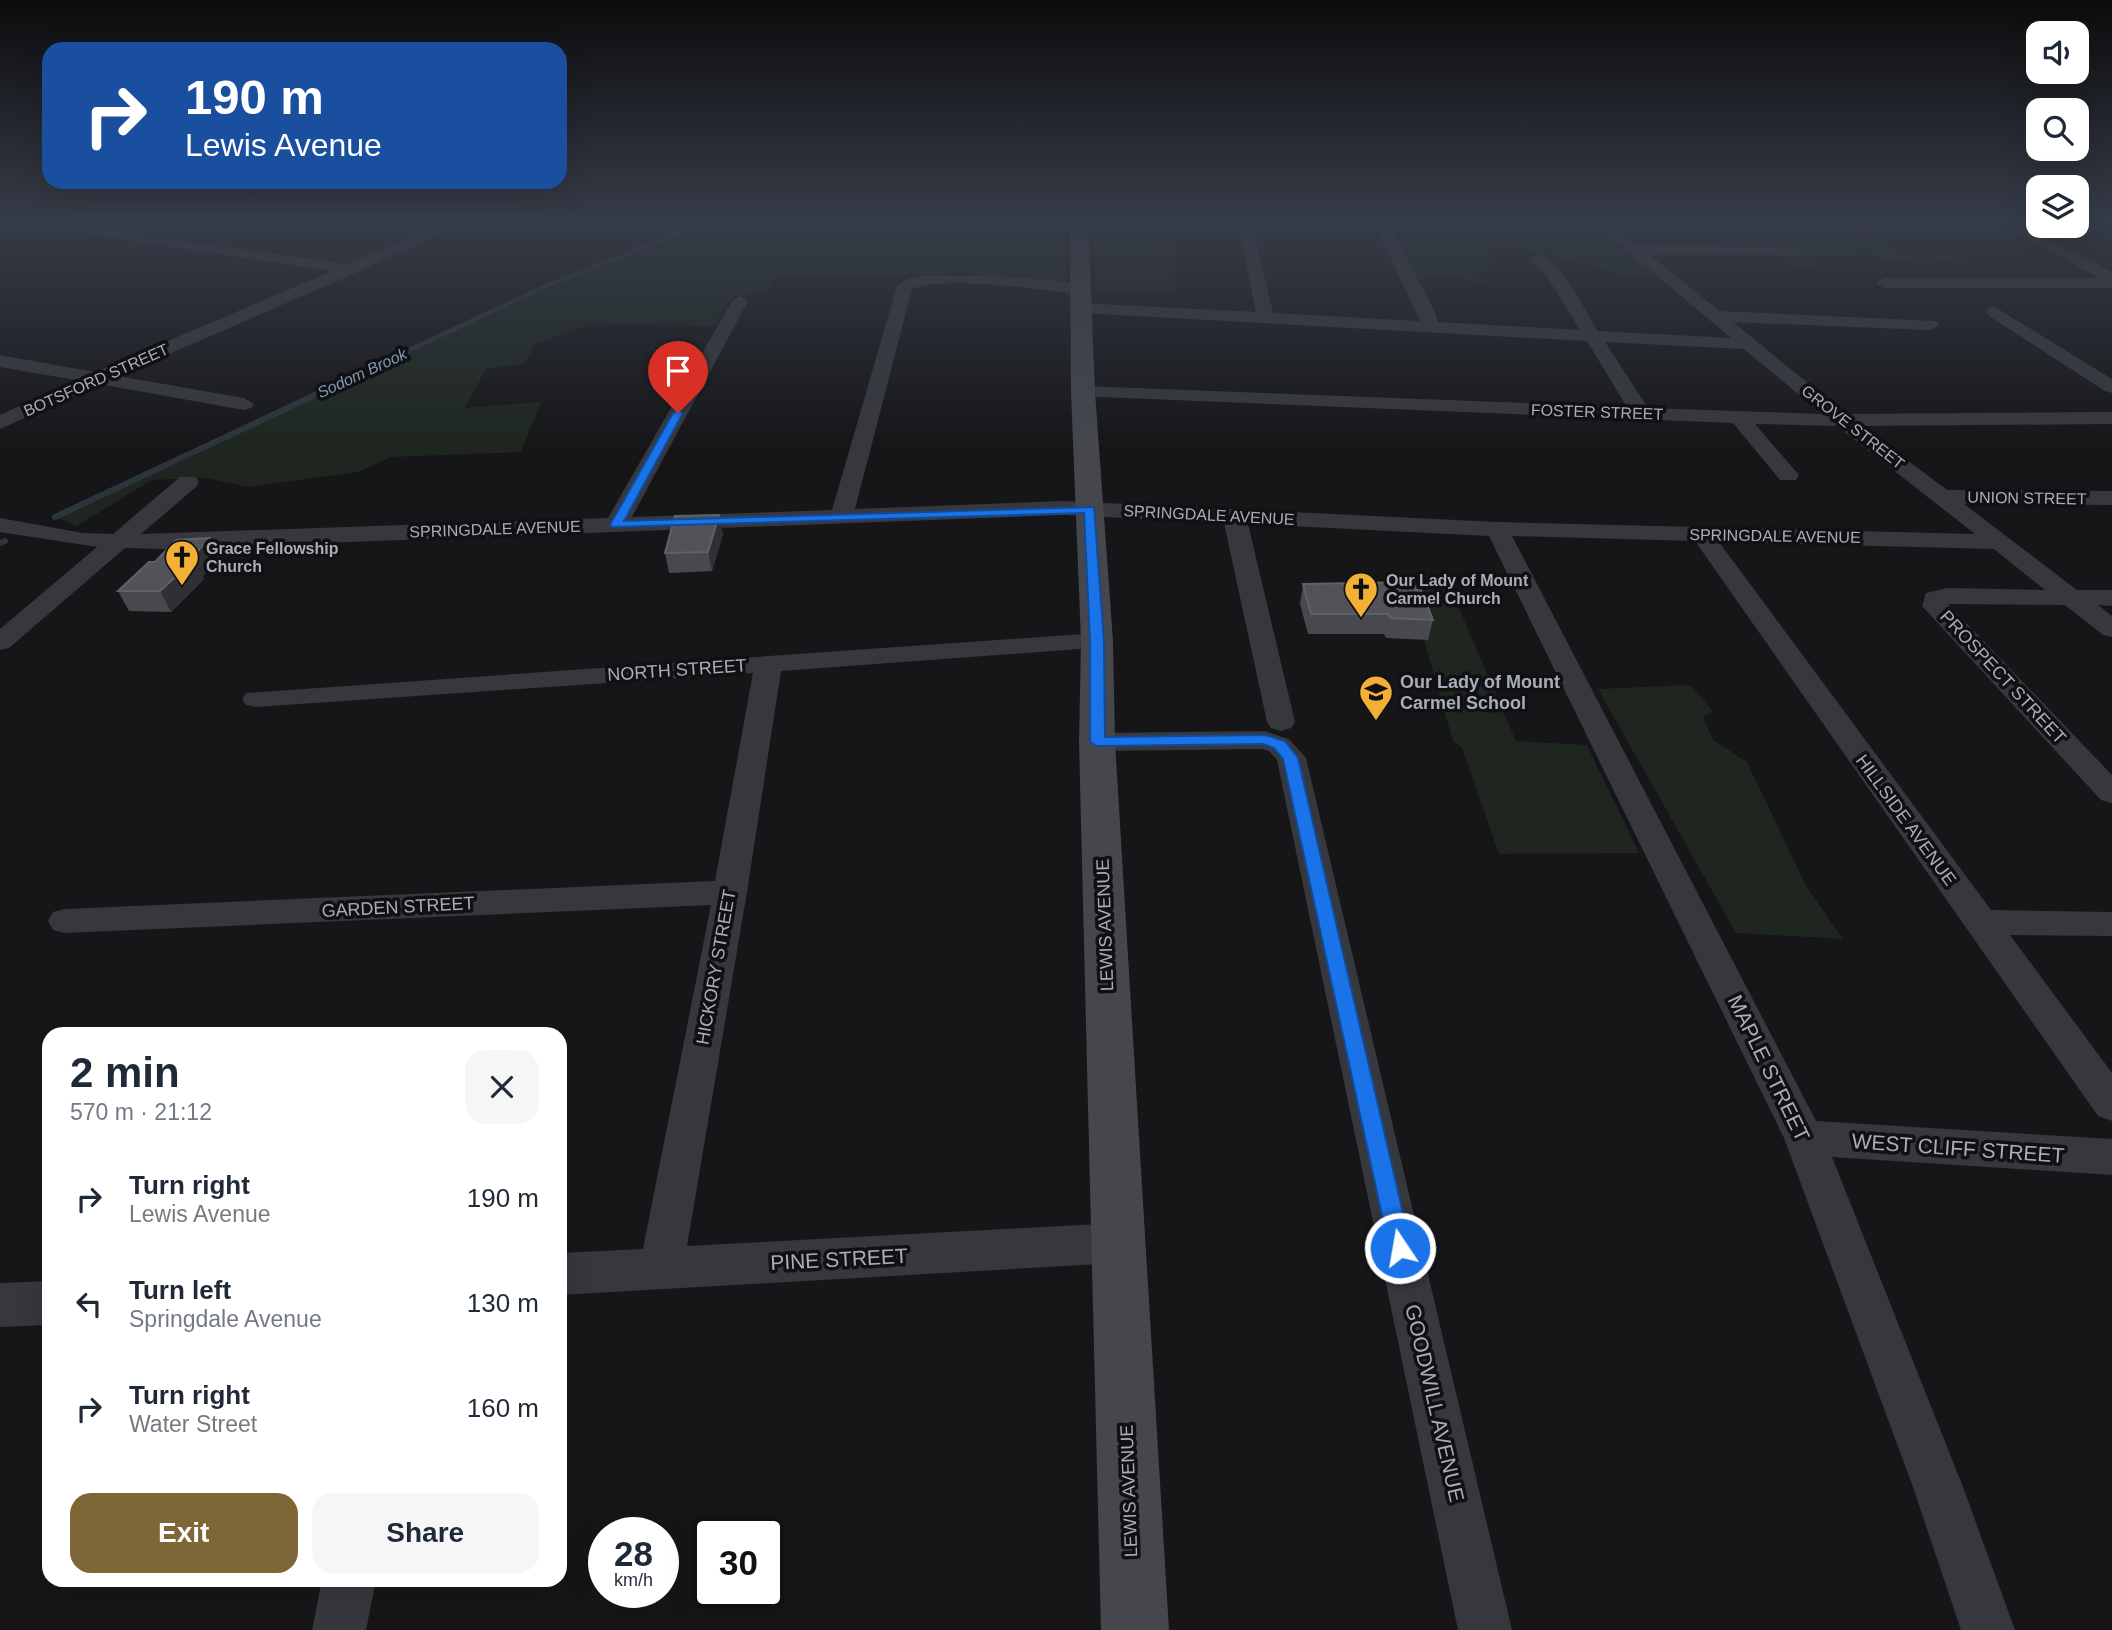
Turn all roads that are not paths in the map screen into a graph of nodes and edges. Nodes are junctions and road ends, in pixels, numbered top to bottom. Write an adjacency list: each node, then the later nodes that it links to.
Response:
1 (289, 296): 18 (street, BOTSFORD STREET)
2 (902, 296): 33 (street)
3 (1061, 296): 8 (street)
4 (1261, 296): 12 (street)
5 (1419, 296): 14 (street)
6 (1567, 296): 15 (street)
7 (1690, 296): 11 (street, GROVE STREET)
8 (1081, 299): 12 (street); 20 (main road, LEWIS AVENUE)
9 (740, 301): 35 (street)
10 (1995, 312): 19 (street)
11 (1714, 316): 13 (street); 16 (street, GROVE STREET)
12 (1266, 319): 14 (street)
13 (1930, 325)
14 (1431, 328): 15 (street)
15 (1592, 336): 16 (street); 22 (street)
16 (1749, 344): 25 (street, GROVE STREET)
17 (0, 360): 18 (street)
18 (98, 377): 21 (street); 26 (street, BOTSFORD STREET)
19 (2112, 387)
20 (1083, 392): 22 (street, FOSTER STREET); 31 (main road, LEWIS AVENUE)
21 (244, 404)
22 (1641, 413): 23 (street, FOSTER STREET)
23 (1738, 417): 25 (street, FOSTER STREET); 27 (street)
24 (2112, 418): 25 (street, FOSTER STREET)
25 (1843, 421): 29 (street, GROVE STREET)
26 (0, 423)
27 (1788, 475)
28 (188, 482): 38 (street)
29 (1941, 497): 30 (street, UNION STREET); 39 (street, GROVE STREET)
30 (2112, 498)
31 (1090, 509): 32 (street, SPRINGDALE AVENUE); 33 (street, SPRINGDALE AVENUE); 43 (main road, LEWIS AVENUE)
32 (1234, 515): 36 (street, SPRINGDALE AVENUE); 47 (street, GOODWILL AVENUE)
33 (842, 516): 35 (street, SPRINGDALE AVENUE)
34 (0, 524): 38 (street, SPRINGDALE AVENUE)
35 (616, 525): 38 (street, SPRINGDALE AVENUE)
36 (1497, 529): 37 (street, SPRINGDALE AVENUE); 55 (street, MAPLE STREET)
37 (1702, 534): 39 (street, SPRINGDALE AVENUE); 52 (street, HILLSIDE AVENUE)
38 (117, 542): 44 (street)
39 (1999, 542): 40 (street, GROVE STREET)
40 (2071, 597): 41 (street); 42 (street, GROVE STREET); 49 (street, PROSPECT STREET)
41 (2112, 598)
42 (2112, 629)
43 (1097, 641): 45 (street, NORTH STREET); 48 (main road, LEWIS AVENUE)
44 (0, 642)
45 (768, 664): 46 (street, NORTH STREET); 50 (street, HICKORY STREET)
46 (256, 699)
47 (1283, 735): 48 (street); 65 (street, GOODWILL AVENUE)
48 (1097, 742): 57 (main road, LEWIS AVENUE)
49 (2112, 793)
50 (730, 892): 51 (street, GARDEN STREET); 58 (street, HICKORY STREET)
51 (65, 922)
52 (1980, 922): 53 (street); 54 (street, HILLSIDE AVENUE)
53 (2112, 924)
54 (2112, 1104)
55 (1804, 1138): 56 (street, WEST CLIFF STREET); 66 (street, MAPLE STREET)
56 (2112, 1157)
57 (1118, 1243): 58 (street, PINE STREET); 64 (main road, LEWIS AVENUE)
58 (661, 1269): 59 (street, PINE STREET)
59 (567, 1274)
60 (42, 1303): 61 (street)
61 (0, 1306)
62 (348, 1587): 63 (street)
63 (339, 1630)
64 (1135, 1630)
65 (1485, 1630)
66 (1989, 1630)

